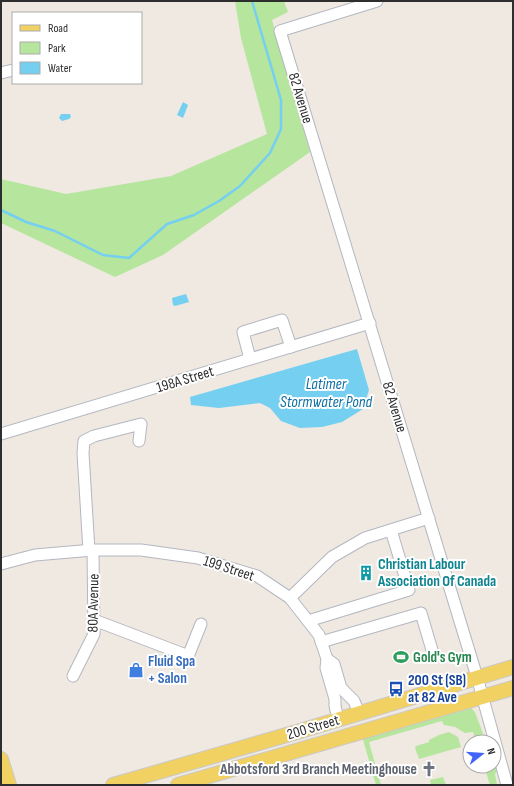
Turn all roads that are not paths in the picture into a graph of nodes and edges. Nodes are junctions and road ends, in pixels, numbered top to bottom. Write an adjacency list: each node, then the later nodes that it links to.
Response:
1 (377, 1): 4 (street, 82 Avenue)
2 (12, 70): 3 (street)
3 (1, 73)
4 (370, 323): 5 (street, 198A Street); 9 (street, 82 Avenue)
5 (291, 347): 6 (street, 198A Street); 6 (street)
6 (250, 359): 7 (street, 198A Street)
7 (1, 434)
8 (139, 441): 11 (street, 80A Avenue)
9 (429, 518): 10 (street); 22 (street, 82 Avenue)
10 (391, 530): 13 (street); 15 (street)
11 (91, 550): 12 (street, 199 Street); 13 (street, 199 Street); 14 (street, 80A Avenue)
12 (1, 564)
13 (290, 598): 15 (street, 199 Street)
14 (94, 620): 16 (street); 21 (street, 80A Avenue)
15 (308, 621): 17 (street, 199 Street)
16 (201, 624)
17 (321, 642): 18 (street); 19 (street, 199 Street)
18 (432, 650)
19 (327, 659): 25 (street); 26 (street)
20 (513, 667): 22 (main road, 200 Street)
21 (74, 676)
22 (477, 677): 24 (street, 82 Avenue); 25 (main road, 200 Street)
23 (513, 688): 24 (main road, 200 Street)
24 (482, 697): 30 (main road, 200 Street); 31 (street, 82 Avenue)
25 (359, 713): 26 (main road, 200 Street)
26 (338, 719): 29 (main road, 200 Street)
27 (1, 759): 28 (main road)
28 (9, 785)
29 (113, 785)
30 (178, 785)
31 (507, 785)

